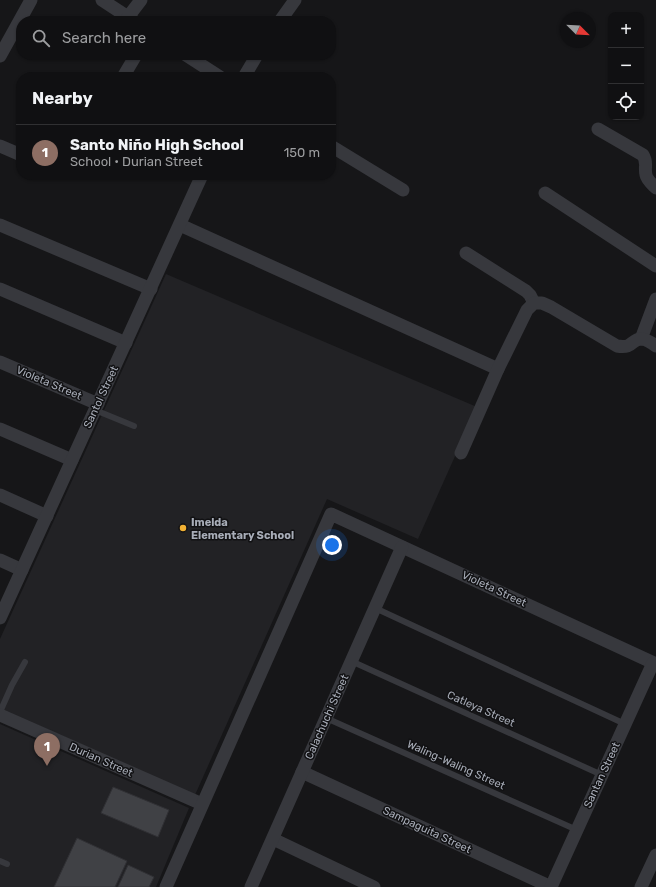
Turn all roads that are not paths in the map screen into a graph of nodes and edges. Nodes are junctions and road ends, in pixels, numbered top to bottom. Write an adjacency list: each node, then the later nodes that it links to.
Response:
1 (31, 0): 5 (street)
2 (102, 0): 6 (street)
3 (140, 0): 7 (street)
4 (295, 0): 8 (street)
5 (22, 16)
6 (126, 16)
7 (132, 16)
8 (284, 16)
9 (16, 27): 10 (street)
10 (0, 56)
11 (133, 60): 14 (street)
12 (194, 60): 15 (street)
13 (254, 60): 16 (street)
14 (126, 72)
15 (212, 72)
16 (247, 72)
17 (598, 129): 22 (street)
18 (0, 146): 20 (street)
19 (336, 149): 23 (street)
20 (16, 153)
21 (200, 180): 26 (street, Santol Street)
22 (656, 188)
23 (403, 190)
24 (545, 193): 28 (street)
25 (0, 225): 30 (street)
26 (180, 225): 30 (street, Santol Street); 37 (street)
27 (466, 253): 32 (street)
28 (656, 266)
29 (0, 289): 34 (street)
30 (151, 289): 34 (street, Santol Street)
31 (656, 299): 33 (street)
32 (534, 303): 33 (street); 37 (street)
33 (642, 339): 35 (street)
34 (126, 344): 38 (street, Santol Street)
35 (656, 346)
36 (0, 362): 38 (street, Violeta Street)
37 (498, 369): 41 (street)
38 (97, 407): 39 (lane); 42 (street, Santol Street)
39 (134, 426)
40 (0, 429): 42 (street)
41 (461, 453)
42 (72, 460): 44 (street, Santol Street)
43 (0, 495): 44 (street)
44 (47, 516): 47 (street, Santol Street)
45 (402, 547): 48 (street, Calachuchi Street); 52 (street, Violeta Street); 58 (street, Violeta Street)
46 (0, 560): 47 (street)
47 (22, 570): 49 (street, Santol Street)
48 (375, 608): 50 (street, Calachuchi Street); 55 (lane)
49 (0, 618)
50 (351, 661): 54 (street, Calachuchi Street); 57 (lane, Catleya Street)
51 (25, 662): 53 (lane)
52 (655, 664): 55 (street, Santan Street)
53 (0, 714): 58 (street, Durian Street)
54 (326, 718): 56 (street, Calachuchi Street); 59 (lane, Waling-Waling Street)
55 (625, 724): 57 (street, Santan Street)
56 (302, 772): 60 (street, Calachuchi Street); 67 (street, Sampaguita Street)
57 (602, 775): 59 (street, Santan Street)
58 (202, 804): 64 (street)
59 (577, 830): 67 (street, Santan Street)
60 (273, 839): 65 (street, Calachuchi Street); 66 (street)
61 (0, 861): 63 (lane)
62 (655, 861): 68 (street)
63 (7, 864)
64 (166, 887)
65 (251, 887)
66 (374, 887)
67 (551, 887)
68 (641, 887)

